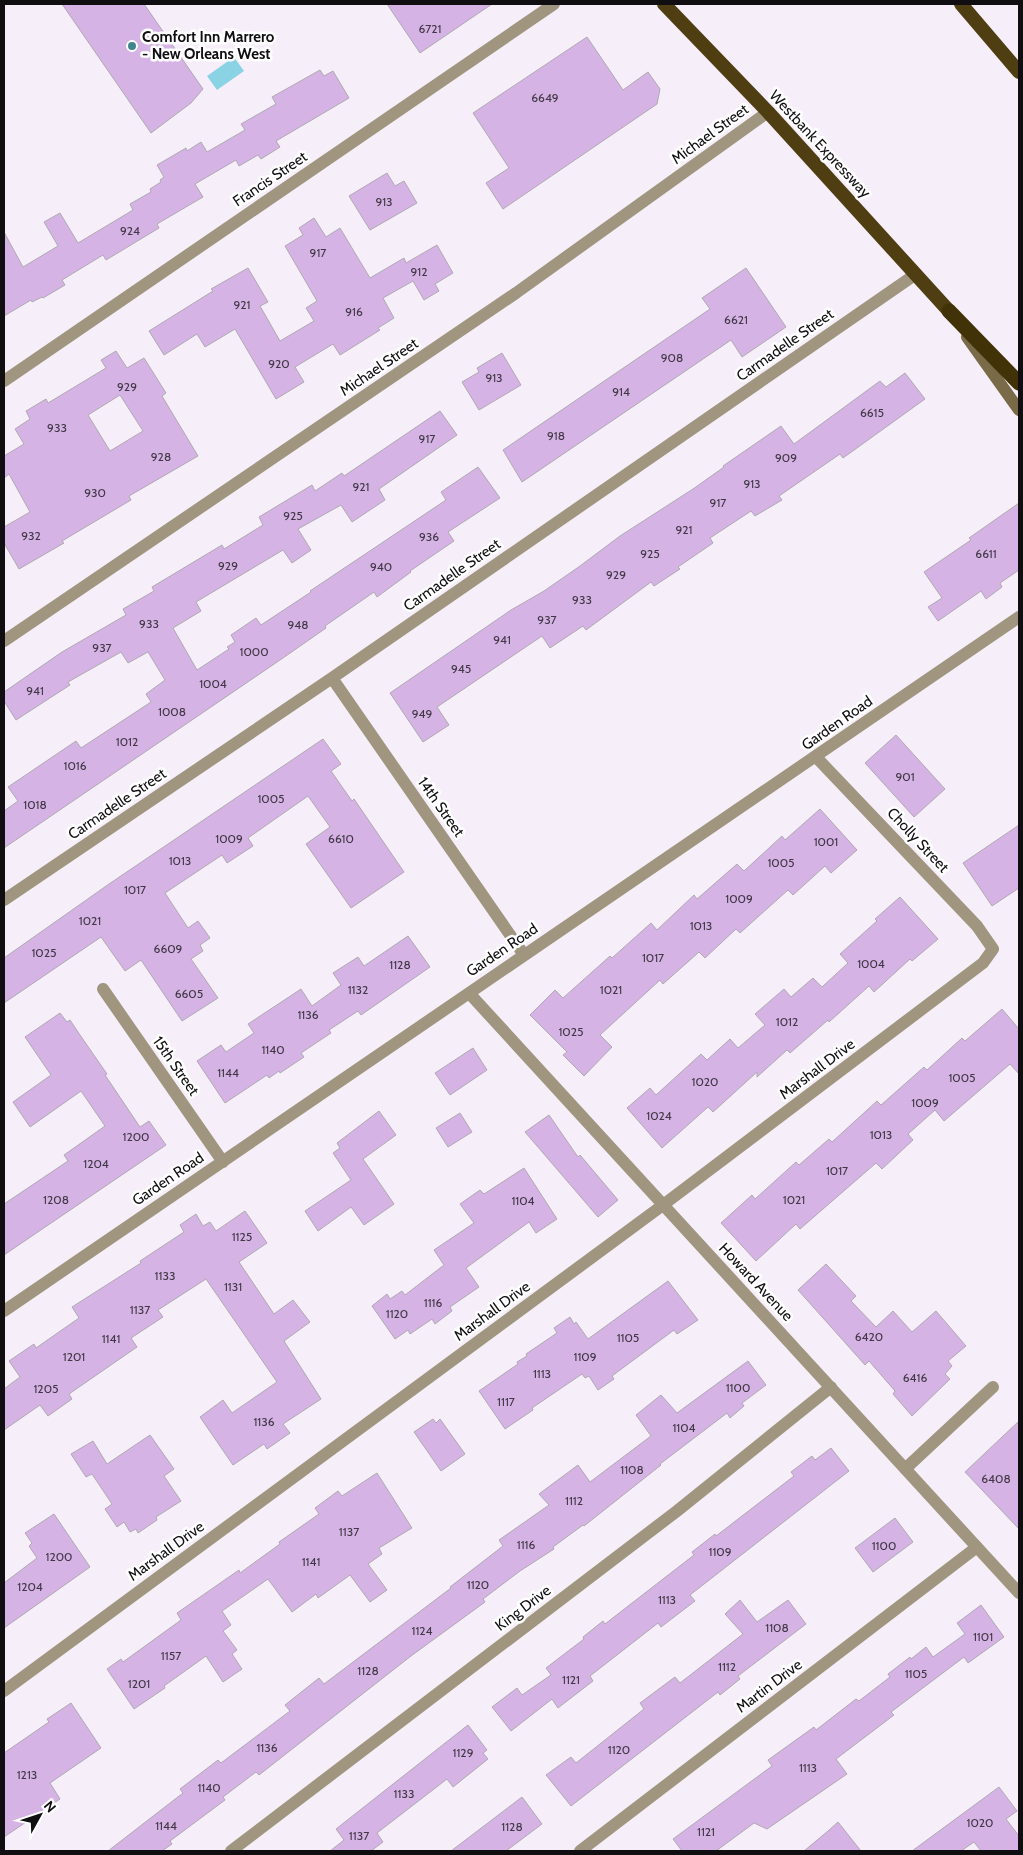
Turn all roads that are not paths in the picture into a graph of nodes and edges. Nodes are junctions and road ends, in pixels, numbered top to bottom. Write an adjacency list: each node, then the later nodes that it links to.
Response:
1 (554, 4): 8 (street, Francis Street)
2 (664, 4): 5 (highway, Westbank Expressway)
3 (961, 4): 4 (highway)
4 (1019, 72)
5 (768, 112): 6 (highway, Westbank Expressway); 12 (street, Michael Street)
6 (916, 274): 7 (highway, Westbank Expressway); 13 (street, Carmadelle Street)
7 (949, 311): 9 (highway, Westbank Expressway); 10 (main road, Westbank Expressway)
8 (4, 381)
9 (1019, 383)
10 (1019, 410)
11 (1019, 617): 14 (street, Garden Road)
12 (4, 641)
13 (332, 678): 15 (street, Carmadelle Street); 17 (street, 14th Street)
14 (816, 757): 16 (street, Cholly Street); 17 (street, Garden Road)
15 (4, 900)
16 (993, 949): 21 (street, Marshall Drive)
17 (524, 955): 19 (street, Garden Road)
18 (103, 989): 20 (street, 15th Street)
19 (469, 992): 20 (street, Garden Road); 21 (street, Howard Avenue)
20 (223, 1162): 22 (street, Garden Road)
21 (663, 1205): 23 (street, Howard Avenue); 28 (street, Marshall Drive)
22 (4, 1311)
23 (831, 1387): 25 (street, Howard Avenue); 29 (street, King Drive)
24 (993, 1387): 25 (street)
25 (905, 1468): 26 (street, Howard Avenue)
26 (977, 1546): 27 (street, Howard Avenue); 30 (street, Martin Drive)
27 (1019, 1593)
28 (4, 1691)
29 (231, 1851)
30 (580, 1851)

